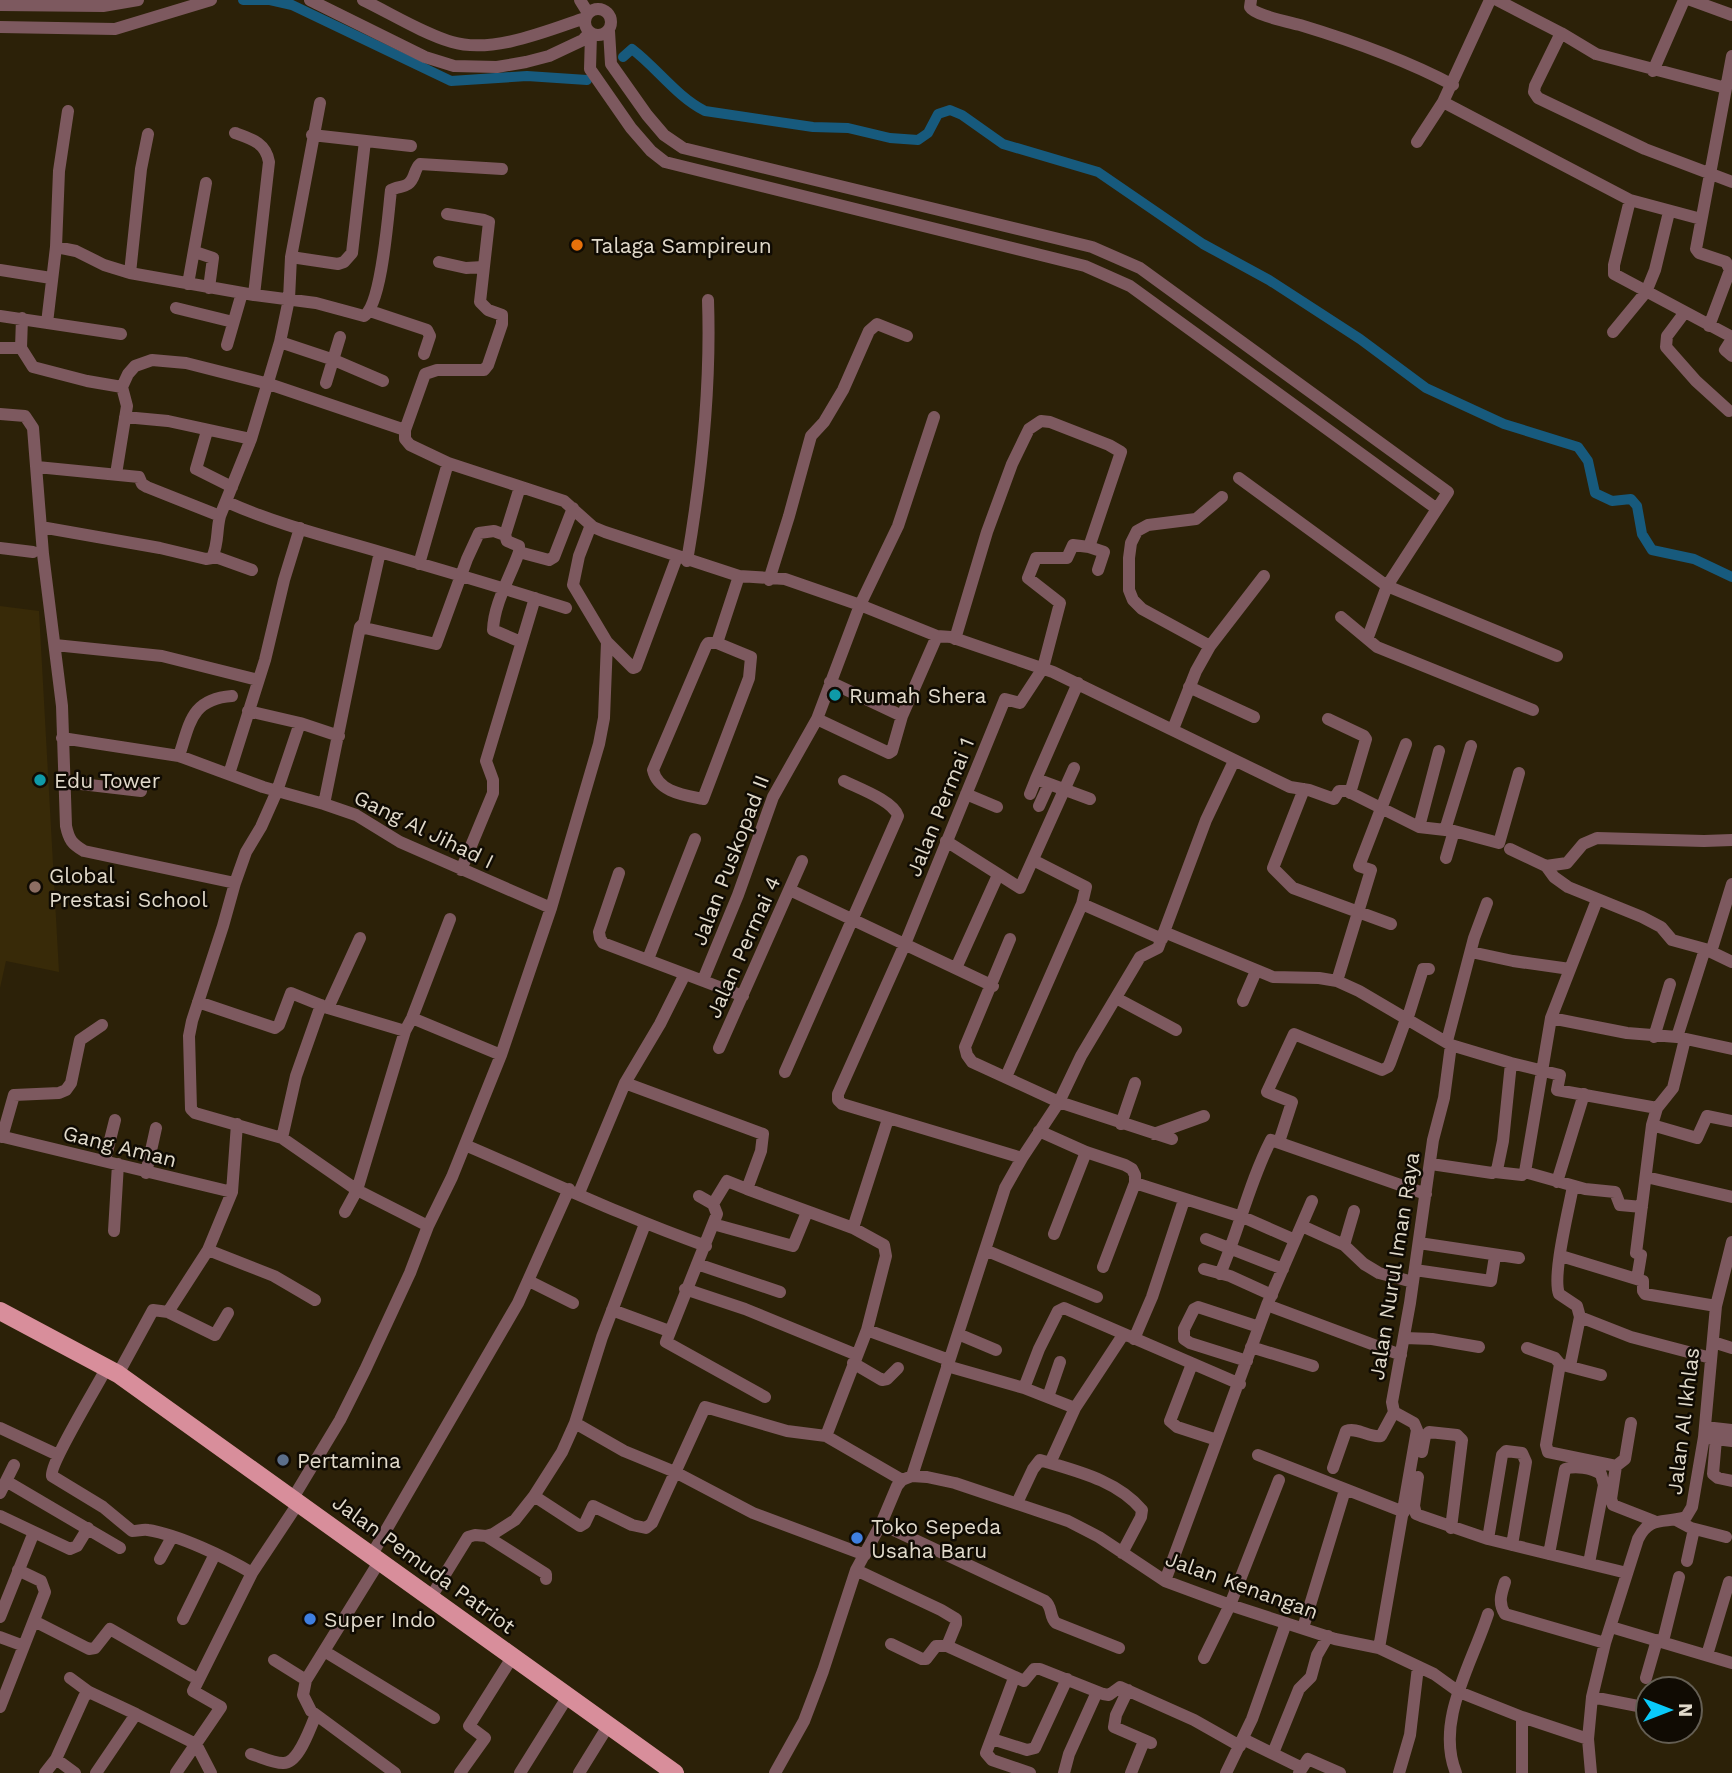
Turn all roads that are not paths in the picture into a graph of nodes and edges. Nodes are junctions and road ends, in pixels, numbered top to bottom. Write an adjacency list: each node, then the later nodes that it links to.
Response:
1 (138, 0): 11 (street)
2 (211, 0): 14 (street)
3 (310, 0): 17 (street)
4 (363, 0): 12 (street)
5 (580, 0): 12 (street)
6 (1251, 0): 20 (street)
7 (1490, 0): 20 (street)
8 (1497, 0): 16 (street)
9 (1684, 0): 19 (street)
10 (1691, 0): 13 (street)
11 (0, 5)
12 (587, 15): 15 (street); 17 (street)
13 (1732, 15)
14 (0, 27)
15 (609, 31): 17 (street); 40 (street)
16 (1561, 33): 19 (street); 33 (street)
17 (590, 34): 44 (street)
18 (1732, 56): 21 (street)
19 (1653, 71): 21 (street)
20 (1453, 85): 22 (street)
21 (1726, 88): 25 (street)
22 (1443, 102): 30 (street); 36 (street)
23 (320, 103): 28 (street)
24 (68, 111): 41 (street)
25 (1726, 116): 33 (street)
26 (148, 134): 48 (street)
27 (235, 134): 53 (street)
28 (312, 135): 29 (street); 43 (street)
29 (365, 141): 31 (street); 43 (street)
30 (1416, 142)
31 (411, 146)
32 (502, 169): 57 (street)
33 (1709, 173): 34 (street); 39 (street)
34 (1732, 182)
35 (206, 183): 42 (street)
36 (1630, 200): 37 (street); 52 (street)
37 (1669, 212): 39 (street); 52 (street)
38 (447, 214): 46 (street)
39 (1701, 219): 63 (street)
40 (1054, 238): 44 (street); 96 (street)
41 (56, 247): 48 (street); 49 (street)
42 (195, 252): 50 (street); 51 (street)
43 (291, 257): 54 (street)
44 (1049, 258): 96 (street)
45 (439, 262): 46 (street)
46 (483, 267): 85 (street)
47 (0, 270): 49 (street)
48 (130, 272): 50 (street)
49 (51, 278): 62 (street)
50 (188, 284): 51 (street)
51 (209, 288): 53 (street)
52 (1646, 292): 58 (street); 64 (street)
53 (248, 294): 54 (street); 61 (street)
54 (289, 299): 57 (street); 69 (street)
55 (708, 300): 108 (street)
56 (176, 308): 61 (street)
57 (370, 311): 73 (street)
58 (1685, 312): 63 (street); 80 (street)
59 (0, 316): 60 (street)
60 (22, 318): 62 (street); 72 (street)
61 (233, 322): 70 (street)
62 (47, 323): 65 (street)
63 (1709, 326): 68 (street)
64 (1613, 332)
65 (121, 334)
66 (907, 336): 115 (street)
67 (340, 337): 75 (street)
68 (1732, 338): 74 (street)
69 (280, 342): 75 (street); 78 (street)
70 (227, 345)
71 (0, 348): 72 (street)
72 (21, 348): 79 (street)
73 (424, 354)
74 (1732, 356)
75 (334, 360): 76 (street); 77 (street)
76 (383, 381)
77 (326, 383)
78 (268, 384): 79 (street); 85 (street); 86 (street)
79 (122, 387): 82 (street)
80 (1729, 411)
81 (0, 414): 88 (street)
82 (125, 417): 84 (street); 89 (street)
83 (934, 417): 119 (street, Jalan Puskopad II)
84 (207, 430): 86 (street); 91 (street)
85 (405, 430): 87 (street)
86 (251, 439): 91 (street)
87 (448, 463): 92 (street); 109 (street)
88 (37, 467): 89 (street); 99 (street)
89 (116, 474): 97 (street)
90 (1239, 478): 116 (street)
91 (232, 487): 94 (street)
92 (520, 487): 95 (street); 101 (street)
93 (1222, 496): 130 (street)
94 (227, 502): 97 (street); 100 (street)
95 (573, 508): 98 (street); 106 (street)
96 (1437, 509): 116 (street)
97 (220, 516): 107 (street)
98 (590, 525): 108 (street); 127 (street)
99 (41, 527): 107 (street); 129 (street)
100 (300, 528): 105 (street); 133 (street)
101 (505, 535): 106 (street); 112 (street)
102 (1089, 547): 111 (street); 125 (street); 132 (street)
103 (0, 548): 104 (street)
104 (33, 552)
105 (380, 552): 109 (street); 122 (street)
106 (519, 552): 117 (street)
107 (213, 556): 110 (street)
108 (682, 559): 113 (street); 127 (street)
109 (419, 564): 112 (street)
110 (252, 570)
111 (1098, 570)
112 (461, 575): 117 (street); 122 (street)
113 (739, 576): 115 (street); 128 (street)
114 (1264, 576): 130 (street)
115 (769, 580): 119 (street)
116 (1387, 586): 124 (street); 131 (street)
117 (504, 587): 118 (street); 126 (street)
118 (535, 598): 120 (street); 126 (street)
119 (860, 605): 123 (street); 134 (street, Jalan Puskopad II)
120 (565, 608)
121 (1341, 617): 124 (street)
122 (360, 627): 146 (street)
123 (937, 636): 125 (street); 140 (street)
124 (1368, 638): 138 (street)
125 (955, 639): 132 (street)
126 (521, 642): 181 (street)
127 (607, 642): 190 (street)
128 (717, 643): 128 (street)
129 (55, 645): 133 (street); 147 (street)
130 (1210, 646): 136 (street)
131 (1557, 656)
132 (1043, 668): 135 (street); 164 (street, Jalan Permai 1)
133 (258, 680): 139 (street)
134 (830, 682): 140 (street); 142 (street, Jalan Puskopad II)
135 (1078, 683): 145 (street); 158 (street)
136 (1189, 687): 141 (street); 145 (street)
137 (232, 696): 151 (street)
138 (1532, 710)
139 (248, 711): 144 (street); 155 (street)
140 (902, 716): 142 (street)
141 (1254, 717)
142 (817, 719): 208 (street, Jalan Puskopad II)
143 (1328, 719): 163 (street)
144 (300, 723): 146 (street); 162 (street)
145 (1172, 729): 152 (street)
146 (339, 736): 167 (street)
147 (62, 738): 151 (street, Gang Al Jihad I); 157 (street)
148 (1406, 744): 170 (street)
149 (1471, 746): 172 (street)
150 (1438, 751): 171 (street)
151 (179, 756): 155 (street, Gang Al Jihad I)
152 (1234, 761): 159 (street); 195 (street)
153 (1074, 768): 160 (street)
154 (1519, 773): 172 (street)
155 (229, 774): 162 (street, Gang Al Jihad I)
156 (844, 780): 193 (street)
157 (64, 782): 161 (street); 184 (street)
158 (1042, 782): 160 (street); 165 (street); 168 (street)
159 (1304, 789): 163 (street); 191 (street)
160 (1065, 790): 166 (street); 178 (street)
161 (141, 791)
162 (277, 791): 167 (street, Gang Al Jihad I); 184 (street)
163 (1350, 793): 170 (street)
164 (966, 794): 169 (street); 175 (street, Jalan Permai 1)
165 (1030, 794)
166 (1090, 799)
167 (324, 804): 181 (street, Gang Al Jihad I)
168 (1039, 806)
169 (997, 807)
170 (1381, 808): 171 (street); 191 (street)
171 (1419, 827): 172 (street)
172 (1450, 830): 177 (street)
173 (695, 839): 201 (street)
174 (1732, 840): 180 (street)
175 (946, 841): 183 (street); 198 (street, Jalan Permai 1)
176 (1510, 849): 180 (street)
177 (1446, 858)
178 (1033, 860): 183 (street); 189 (street)
179 (802, 861): 186 (street, Jalan Permai 4)
180 (1546, 866): 187 (street)
181 (461, 870): 190 (street, Gang Al Jihad I)
182 (619, 873): 201 (street)
183 (999, 875): 203 (street)
184 (235, 883): 215 (street)
185 (1732, 884): 199 (street)
186 (790, 890): 193 (street); 212 (street, Jalan Permai 4)
187 (1597, 900): 199 (street); 205 (street)
188 (1487, 903): 200 (street, Jalan Nurul Iman Raya)
189 (1082, 904): 195 (street); 232 (street)
190 (551, 908): 228 (street)
191 (1357, 912): 194 (street); 209 (street)
192 (450, 919): 217 (street)
193 (853, 920): 198 (street); 230 (street)
194 (1391, 924)
195 (1163, 935): 206 (street); 213 (street)
196 (359, 938): 216 (street)
197 (1010, 939): 211 (street)
198 (905, 944): 203 (street); 239 (street, Jalan Permai 1)
199 (1708, 951): 202 (street); 224 (street)
200 (1471, 952): 205 (street); 225 (street, Jalan Nurul Iman Raya)
201 (648, 959): 207 (street)
202 (1732, 962)
203 (956, 968): 211 (street)
204 (1429, 969): 219 (street)
205 (1570, 969): 218 (street)
206 (1255, 971): 209 (street); 214 (street)
207 (685, 974): 208 (street); 233 (street)
208 (703, 980): 212 (street)
209 (1337, 981): 219 (street)
210 (1670, 984): 223 (street)
211 (993, 986): 232 (street)
212 (743, 996): 226 (street, Jalan Permai 4)
213 (1116, 998): 221 (street); 236 (street)
214 (1243, 1001)
215 (198, 1002): 216 (street); 242 (street)
216 (325, 1007): 222 (street); 249 (street)
217 (412, 1018): 222 (street); 228 (street)
218 (1552, 1018): 223 (street); 231 (street)
219 (1407, 1019): 225 (street); 251 (street)
220 (102, 1025): 248 (street)
221 (1176, 1030)
222 (405, 1031): 265 (street)
223 (1654, 1037): 224 (street)
224 (1681, 1038): 227 (street); 237 (street)
225 (1449, 1043): 229 (street); 257 (street, Jalan Nurul Iman Raya)
226 (719, 1048)
227 (1732, 1049)
228 (500, 1055): 252 (street)
229 (1511, 1063): 231 (street); 258 (street)
230 (785, 1072)
231 (1543, 1072): 235 (street); 259 (street)
232 (1006, 1077): 236 (street)
233 (625, 1083): 266 (street); 268 (street)
234 (1135, 1083): 243 (street)
235 (1584, 1094): 237 (street); 262 (street)
236 (1059, 1102): 243 (street); 246 (street)
237 (1657, 1108): 244 (street)
238 (1204, 1116): 247 (street)
239 (888, 1119): 254 (street); 284 (street)
240 (115, 1120): 255 (street)
241 (1732, 1121): 244 (street)
242 (237, 1124): 249 (street); 267 (street)
243 (1121, 1124): 247 (street)
244 (1652, 1125): 261 (street)
245 (156, 1128): 260 (street)
246 (1040, 1131): 253 (street); 254 (street)
247 (1154, 1134): 250 (street)
248 (1, 1137): 255 (street, Gang Aman)
249 (282, 1138): 265 (street)
250 (1172, 1139)
251 (1279, 1142): 269 (street); 279 (street)
252 (465, 1145): 266 (street); 282 (street)
253 (1086, 1152): 263 (street); 286 (street)
254 (1022, 1158): 295 (street)
255 (105, 1160): 256 (street, Gang Aman)
256 (118, 1164): 260 (street, Gang Aman); 285 (street)
257 (1432, 1164): 258 (street); 269 (street, Jalan Nurul Iman Raya)
258 (1495, 1172): 259 (street)
259 (1525, 1172): 262 (street)
260 (146, 1173): 267 (street, Gang Aman)
261 (1646, 1177): 271 (street); 275 (street)
262 (1556, 1182): 264 (street)
263 (1135, 1183): 272 (street); 300 (street)
264 (1573, 1186): 275 (street); 297 (street)
265 (357, 1190): 277 (street); 282 (street)
266 (574, 1191): 280 (street); 306 (street)
267 (232, 1192): 294 (street)
268 (753, 1192): 274 (street); 278 (street)
269 (1426, 1194): 290 (street, Jalan Nurul Iman Raya)
270 (699, 1196): 274 (street)
271 (1732, 1197)
272 (1185, 1200): 279 (street); 325 (street)
273 (1312, 1201): 283 (street)
274 (713, 1203): 281 (street)
275 (1642, 1207): 305 (street)
276 (1354, 1211): 291 (street)
277 (345, 1212)
278 (807, 1212): 281 (street); 284 (street)
279 (1240, 1217): 288 (street); 293 (street)
280 (645, 1224): 292 (street); 315 (street)
281 (713, 1224): 292 (street)
282 (428, 1226): 373 (street)
283 (1302, 1227): 288 (street); 291 (street)
284 (853, 1228): 322 (street)
285 (114, 1231)
286 (1054, 1234)
287 (1206, 1239): 293 (street)
288 (1296, 1240): 302 (street)
289 (1732, 1242): 314 (street, Jalan Al Ikhlas)
290 (1419, 1243): 296 (street); 304 (street, Jalan Nurul Iman Raya)
291 (1344, 1245): 304 (street)
292 (706, 1246): 299 (street)
293 (1231, 1248): 302 (street); 303 (street)
294 (208, 1250): 311 (street); 318 (street)
295 (985, 1251): 307 (street); 324 (street)
296 (1495, 1255): 298 (street); 304 (street)
297 (1561, 1256): 305 (street); 320 (street)
298 (1519, 1258)
299 (697, 1264): 308 (street); 309 (street)
300 (1103, 1267)
301 (1204, 1269): 303 (street)
302 (1283, 1269): 312 (street)
303 (1220, 1274): 312 (street)
304 (1414, 1276): 326 (street, Jalan Nurul Iman Raya)
305 (1637, 1279): 314 (street)
306 (529, 1281): 313 (street); 395 (street)
307 (1069, 1283): 310 (street); 317 (street)
308 (685, 1289): 323 (street); 335 (street)
309 (780, 1292)
310 (1097, 1297)
311 (315, 1300)
312 (1269, 1300): 321 (street); 333 (street)
313 (573, 1303)
314 (1716, 1306): 327 (street, Jalan Al Ikhlas)
315 (612, 1310): 323 (street); 351 (street)
316 (0, 1311): 343 (main road, Jalan Pemuda Patriot)
317 (1058, 1311): 325 (street); 346 (street)
318 (168, 1312): 319 (street); 343 (street)
319 (228, 1313)
320 (1580, 1317): 334 (street); 340 (street)
321 (1259, 1327): 328 (street); 336 (street)
322 (867, 1330): 335 (street); 338 (street)
323 (669, 1331): 347 (street)
324 (958, 1334): 332 (street); 338 (street)
325 (1129, 1337): 339 (street); 349 (street)
326 (1405, 1338): 329 (street); 333 (street, Jalan Nurul Iman Raya)
327 (1713, 1342): 331 (street); 334 (street, Jalan Al Ikhlas)
328 (1251, 1347): 336 (street); 341 (street)
329 (1479, 1347)
330 (1527, 1348): 340 (street)
331 (1732, 1348)
332 (996, 1350)
333 (1401, 1355): 350 (street, Jalan Nurul Iman Raya)
334 (1711, 1358): 355 (street, Jalan Al Ikhlas)
335 (855, 1359): 342 (street); 356 (street)
336 (1247, 1361): 345 (street)
337 (1060, 1362): 348 (street)
338 (948, 1363): 346 (street); 366 (street)
339 (1192, 1364): 345 (street); 357 (street)
340 (1565, 1365): 344 (street); 363 (street)
341 (1313, 1366)
342 (898, 1368)
343 (113, 1370): 359 (street); 373 (main road, Jalan Pemuda Patriot)
344 (1601, 1375)
345 (1240, 1384): 357 (street)
346 (1024, 1388): 348 (street)
347 (765, 1397)
348 (1048, 1397): 349 (street)
349 (1075, 1408): 361 (street)
350 (1394, 1412): 364 (street); 375 (street, Jalan Nurul Iman Raya)
351 (575, 1423): 365 (street); 372 (street)
352 (1631, 1423): 363 (street)
353 (0, 1428): 359 (street)
354 (1732, 1430): 355 (street)
355 (1709, 1434): 358 (street); 368 (street); 377 (street, Jalan Al Ikhlas)
356 (825, 1436): 365 (street); 366 (street)
357 (1217, 1440): 404 (street)
358 (1732, 1441)
359 (58, 1455): 385 (street)
360 (1258, 1455): 370 (street)
361 (1050, 1462): 374 (street); 390 (street)
362 (14, 1465): 369 (street)
363 (1616, 1466): 378 (street)
364 (1333, 1468)
365 (675, 1472): 372 (street); 393 (street)
366 (907, 1478): 374 (street, Jalan Kenangan); 379 (street)
367 (1279, 1480): 408 (street)
368 (1732, 1480)
369 (6, 1481): 371 (street); 380 (street)
370 (1345, 1490): 375 (street); 415 (street)
371 (0, 1493)
372 (534, 1496): 384 (street)
373 (296, 1500): 395 (main road, Jalan Pemuda Patriot); 400 (street)
374 (1017, 1503): 390 (street, Jalan Kenangan)
375 (1404, 1512): 424 (street, Jalan Nurul Iman Raya)
376 (0, 1516): 383 (street)
377 (1676, 1520): 378 (street, Jalan Al Ikhlas); 382 (street)
378 (1654, 1521): 401 (street, Jalan Al Ikhlas)
379 (881, 1524): 393 (street); 423 (street)
380 (88, 1528): 383 (street); 389 (street)
381 (1451, 1528): 381 (street); 387 (street)
382 (1694, 1529): 386 (street); 396 (street)
383 (34, 1532): 398 (street)
384 (486, 1536): 403 (street); 407 (street)
385 (172, 1537): 391 (street); 394 (street)
386 (1726, 1537)
387 (1488, 1539): 388 (street); 388 (street)
388 (1512, 1545): 392 (street)
389 (120, 1548)
390 (1122, 1553): 404 (street, Jalan Kenangan)
391 (215, 1554): 400 (street); 411 (street)
392 (1549, 1554): 397 (street); 397 (street)
393 (864, 1555): 399 (street)
394 (160, 1559)
395 (375, 1559): 407 (main road, Jalan Pemuda Patriot); 425 (street)
396 (1687, 1561)
397 (1589, 1563): 401 (street)
398 (18, 1570): 410 (street); 412 (street)
399 (856, 1570): 422 (street); 472 (street)
400 (252, 1573): 455 (street)
401 (1627, 1573): 414 (street, Jalan Al Ikhlas)
402 (1679, 1577): 418 (street)
403 (545, 1579)
404 (1165, 1581): 408 (street, Jalan Kenangan)
405 (1505, 1582): 419 (street)
406 (1729, 1582): 426 (street)
407 (431, 1597): 427 (main road, Jalan Pemuda Patriot)
408 (1230, 1605): 413 (street, Jalan Kenangan); 428 (street)
409 (1488, 1614): 442 (street)
410 (0, 1616)
411 (183, 1619)
412 (34, 1621): 421 (street); 433 (street)
413 (1286, 1623): 415 (street, Jalan Kenangan); 454 (street)
414 (1611, 1627): 418 (street); 419 (street, Jalan Al Ikhlas)
415 (1303, 1629): 416 (street, Jalan Kenangan)
416 (1328, 1636): 424 (street, Jalan Kenangan); 457 (street)
417 (0, 1637): 421 (street)
418 (1660, 1640): 426 (street); 432 (street)
419 (1605, 1643): 444 (street, Jalan Al Ikhlas)
420 (891, 1644): 422 (street)
421 (24, 1646): 438 (street)
422 (947, 1646): 435 (street)
423 (1119, 1648)
424 (1379, 1648): 431 (street, Jalan Kenangan)
425 (324, 1651): 437 (street); 450 (street)
426 (1707, 1656): 430 (street)
427 (513, 1657): 443 (main road, Jalan Pemuda Patriot); 468 (street)
428 (1204, 1658)
429 (274, 1660): 437 (street)
430 (1732, 1663)
431 (1418, 1667): 442 (street, Jalan Kenangan); 478 (street)
432 (1647, 1675)
433 (192, 1676)
434 (70, 1678): 440 (street)
435 (1014, 1678): 436 (street); 452 (street)
436 (1067, 1679): 441 (street); 456 (street)
437 (306, 1680): 448 (street)
438 (3, 1689): 446 (street)
439 (1128, 1690): 441 (street); 454 (street); 475 (street)
440 (89, 1692): 447 (street); 459 (street)
441 (1097, 1692): 474 (street)
442 (1460, 1692): 449 (street, Jalan Kenangan); 479 (street)
443 (568, 1696): 451 (main road, Jalan Pemuda Patriot); 469 (street)
444 (1592, 1697): 445 (street); 453 (street, Jalan Al Ikhlas)
445 (1634, 1705)
446 (0, 1707)
447 (136, 1714): 455 (street); 465 (street)
448 (316, 1715): 458 (street); 467 (street)
449 (1522, 1717): 453 (street, Jalan Kenangan); 480 (street)
450 (434, 1718)
451 (608, 1726): 470 (street); 471 (main road, Jalan Pemuda Patriot)
452 (992, 1739): 456 (street); 460 (street)
453 (1588, 1739): 481 (street, Jalan Al Ikhlas)
454 (1242, 1743): 457 (street); 476 (street)
455 (197, 1744): 462 (street); 466 (street)
456 (1021, 1748): 460 (street)
457 (1273, 1753): 461 (street)
458 (251, 1754)
459 (56, 1759): 463 (street); 464 (street)
460 (1013, 1770): 473 (street)
461 (1300, 1770): 477 (street)
462 (179, 1772)
463 (45, 1773)
464 (75, 1773)
465 (96, 1773)
466 (211, 1773)
467 (395, 1773)
468 (460, 1773)
469 (520, 1773)
470 (579, 1773)
471 (675, 1773)
472 (775, 1773)
473 (1030, 1773)
474 (1064, 1773)
475 (1131, 1773)
476 (1226, 1773)
477 (1340, 1773)
478 (1399, 1773)
479 (1456, 1773)
480 (1522, 1773)
481 (1591, 1773)

